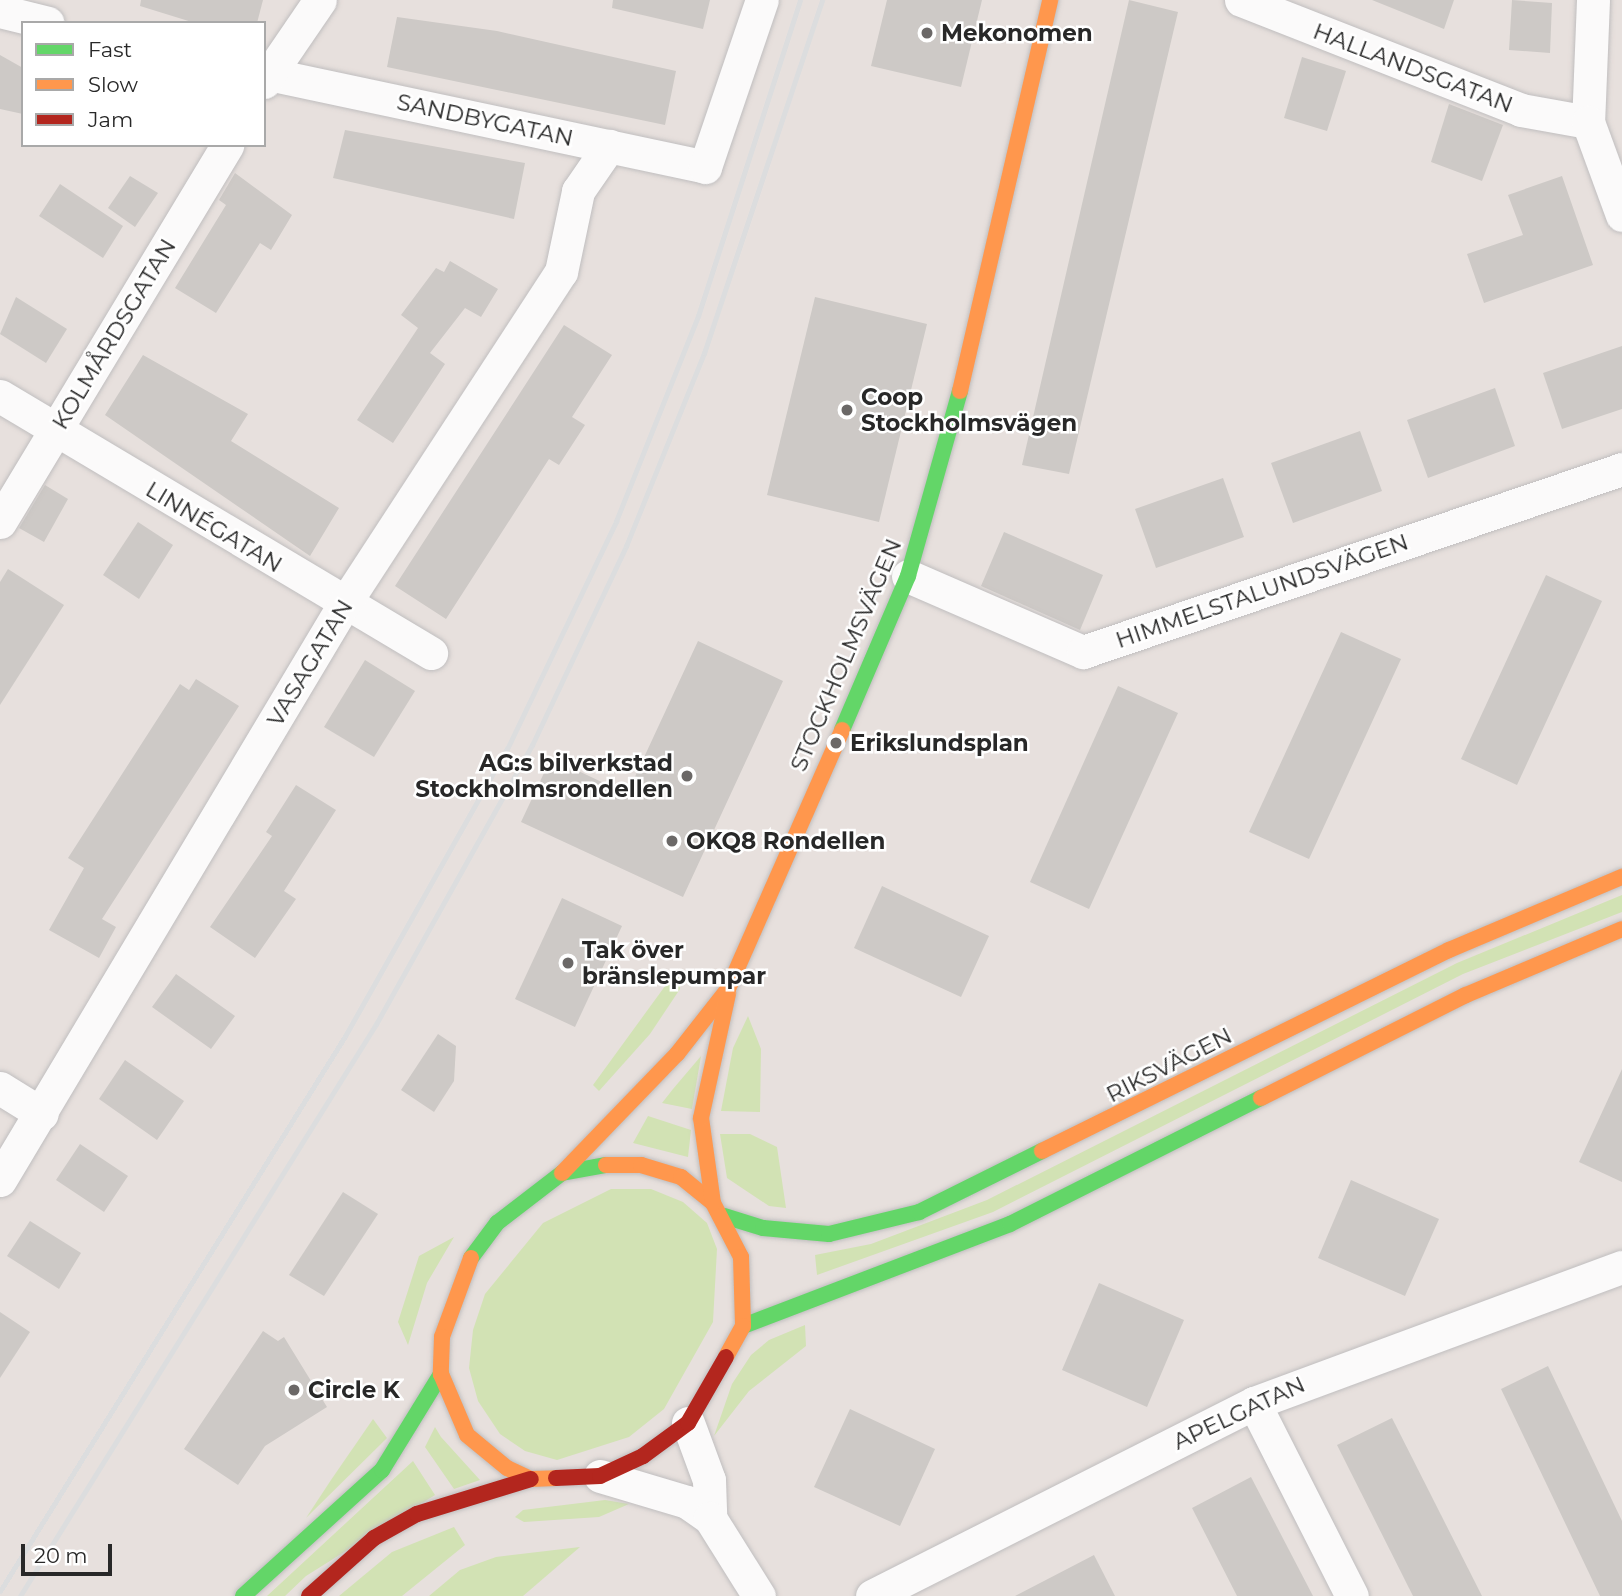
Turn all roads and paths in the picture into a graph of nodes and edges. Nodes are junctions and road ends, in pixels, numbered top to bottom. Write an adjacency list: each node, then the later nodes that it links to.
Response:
1 (320, 0): 8 (street)
2 (762, 0): 10 (street, SANDBYGATAN)
3 (1049, 0): 17 (main road, STOCKHOLMSVÄGEN)
4 (1241, 0): 9 (street, HALLANDSGATAN)
5 (1593, 0): 9 (street)
6 (0, 10): 7 (street)
7 (41, 21)
8 (266, 77): 10 (street, SANDBYGATAN)
9 (1588, 122): 12 (street)
10 (609, 146): 18 (street, VASAGATAN)
11 (226, 147): 14 (street, KOLMÅRDSGATAN)
12 (1622, 215)
13 (0, 396): 14 (street, LINNÉGATAN)
14 (56, 430): 16 (street, KOLMÅRDSGATAN); 18 (street, LINNÉGATAN)
15 (1622, 469): 17 (street, HIMMELSTALUNDSVÄGEN)
16 (0, 522)
17 (908, 576): 22 (main road, STOCKHOLMSVÄGEN)
18 (343, 606): 19 (street, LINNÉGATAN); 24 (street, VASAGATAN)
19 (431, 653)
20 (1622, 877): 27 (main road, RIKSVÄGEN)
21 (1622, 929): 29 (main road)
22 (728, 989): 25 (main road, STOCKHOLMSVÄGEN); 27 (main road, STOCKHOLMSVÄGEN)
23 (0, 1088): 24 (street)
24 (42, 1114): 26 (street, VASAGATAN)
25 (562, 1173): 27 (main road); 30 (main road, STOCKHOLMSVÄGEN)
26 (0, 1181)
27 (719, 1209): 29 (main road, STOCKHOLMSVÄGEN)
28 (1622, 1267): 31 (street, APELGATAN)
29 (743, 1326): 32 (main road)
30 (441, 1374): 34 (main road); 36 (main road)
31 (1254, 1403): 39 (street, APELGATAN); 40 (street)
32 (688, 1423): 33 (main road); 35 (street)
33 (600, 1476): 34 (main road); 35 (street)
34 (531, 1479): 37 (main road)
35 (710, 1518): 38 (street)
36 (243, 1596)
37 (309, 1596)
38 (759, 1596)
39 (872, 1596)
40 (1352, 1596)

